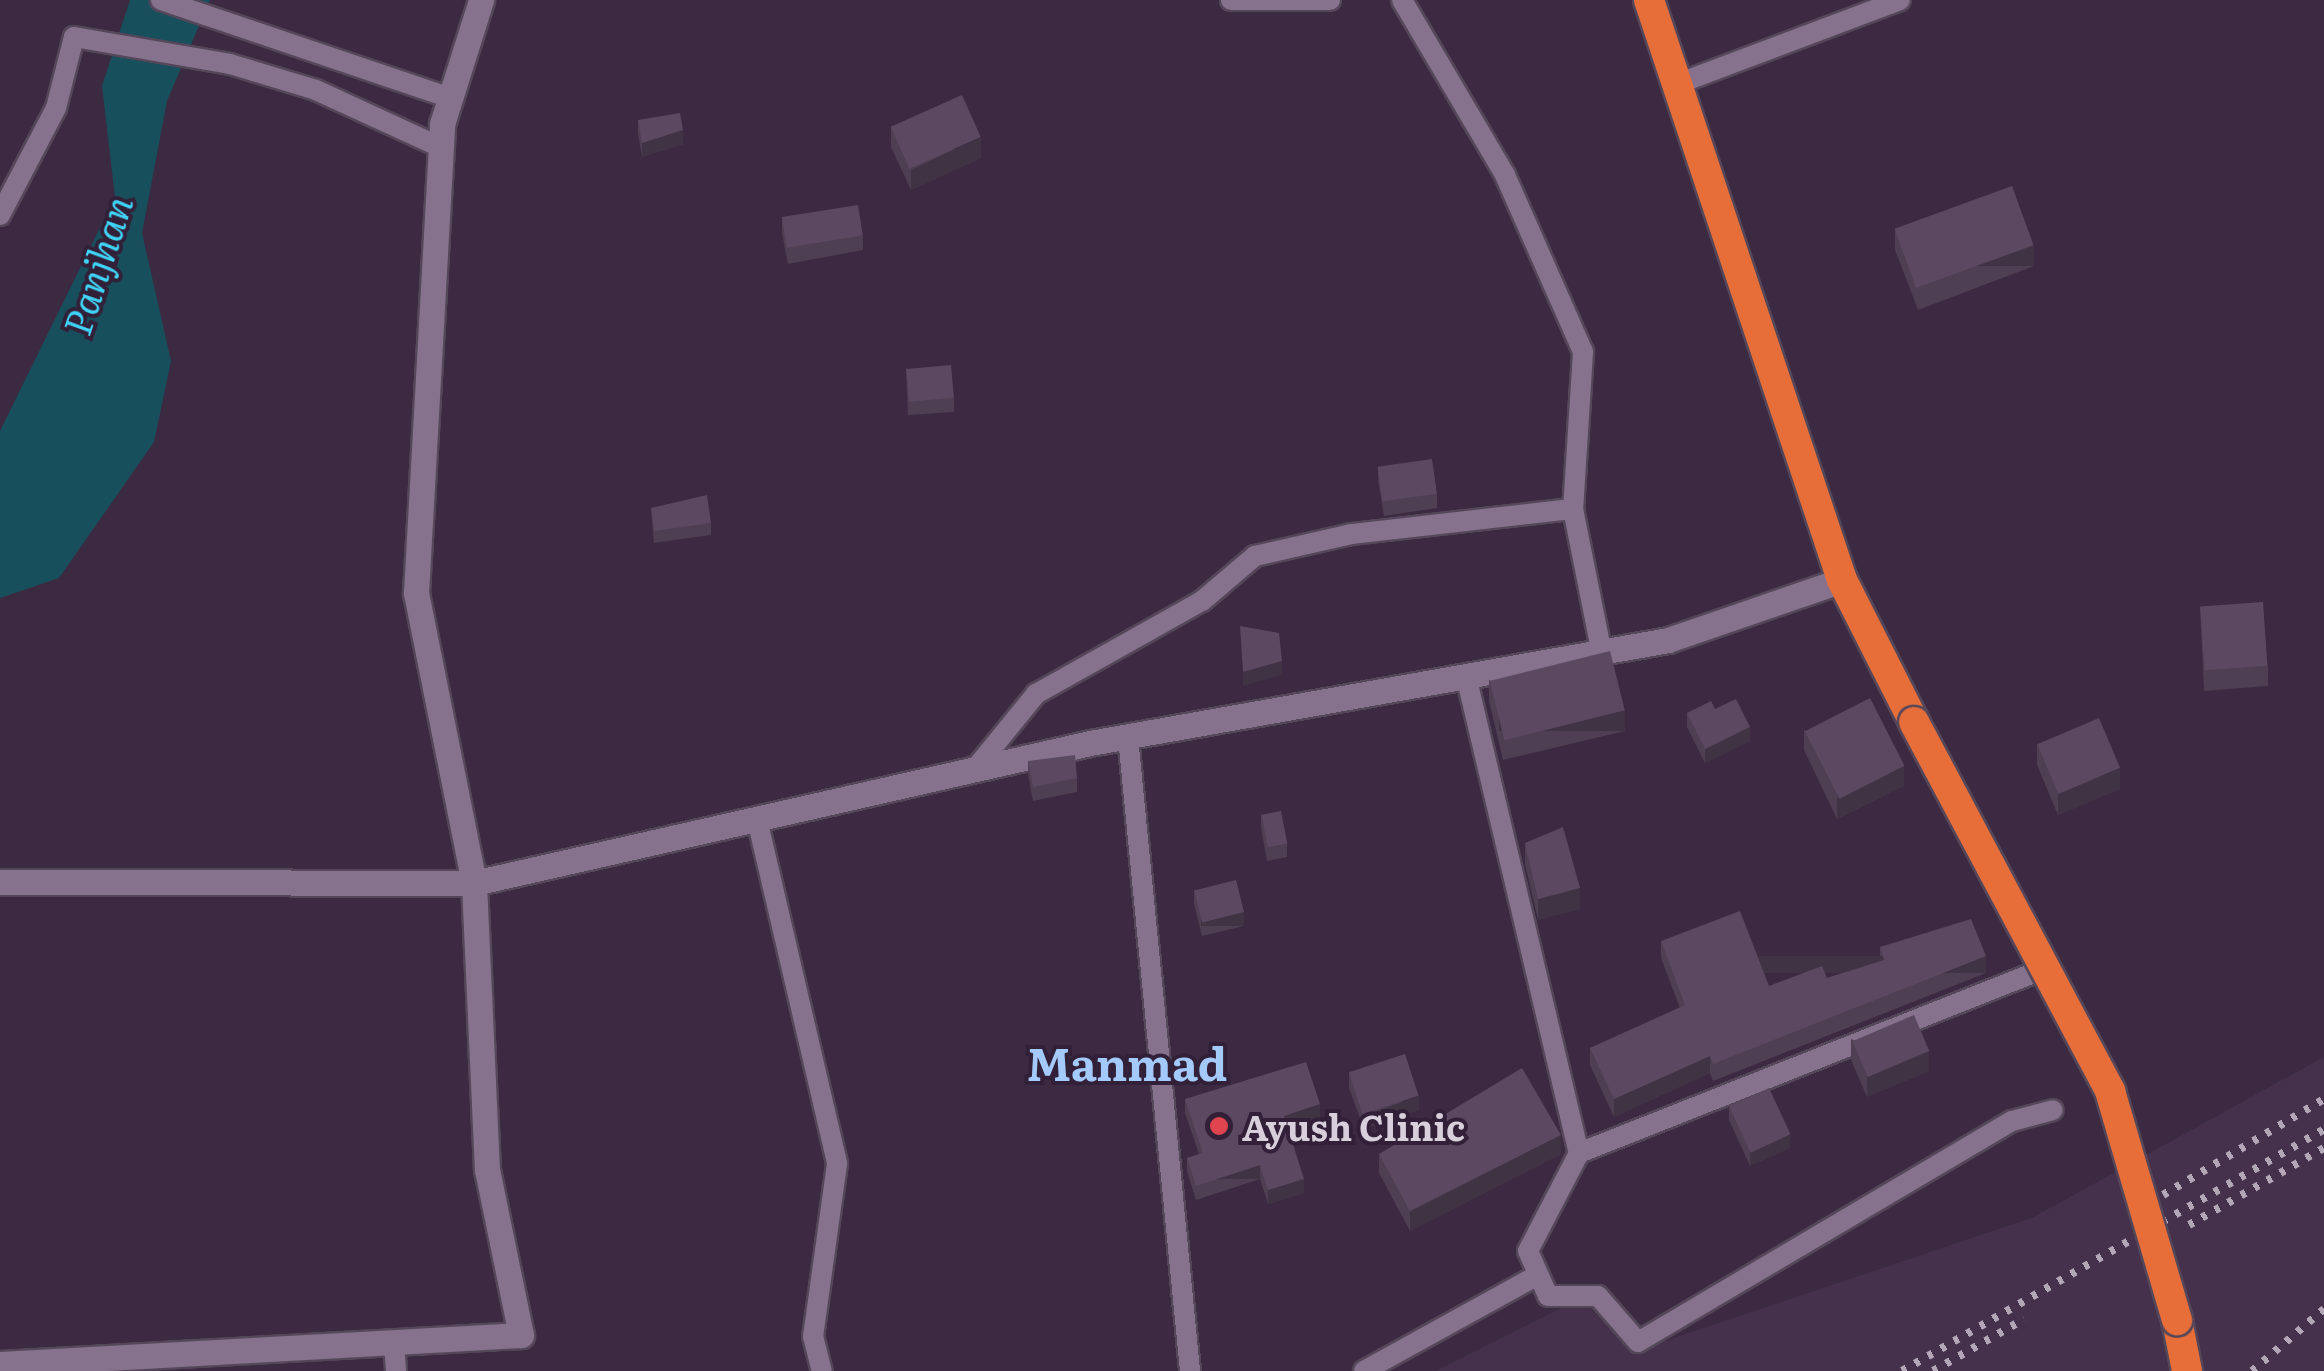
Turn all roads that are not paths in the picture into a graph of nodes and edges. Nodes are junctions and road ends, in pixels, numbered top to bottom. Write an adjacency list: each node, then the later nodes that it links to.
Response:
1 (161, 0): 9 (street)
2 (481, 0): 9 (main road)
3 (1231, 0): 4 (street)
4 (1330, 0)
5 (1402, 0): 12 (street)
6 (1649, 0): 8 (highway)
7 (1900, 0): 8 (street)
8 (1677, 84): 13 (highway)
9 (450, 98): 10 (main road)
10 (440, 147): 11 (street); 20 (main road)
11 (0, 215)
12 (1573, 509): 14 (street); 17 (street)
13 (1842, 580): 14 (main road); 21 (highway, bridge)
14 (1602, 654): 15 (main road)
15 (1467, 680): 16 (main road); 23 (street)
16 (1128, 737): 17 (main road); 30 (street)
17 (975, 769): 18 (main road)
18 (757, 819): 20 (main road); 29 (street)
19 (0, 882): 20 (main road)
20 (474, 883): 25 (main road)
21 (2040, 971): 23 (street); 32 (highway, bridge)
22 (2053, 1110): 24 (street)
23 (1579, 1152): 24 (street)
24 (1538, 1275): 31 (street)
25 (394, 1342): 26 (main road); 28 (street)
26 (152, 1363): 27 (main road)
27 (0, 1364)
28 (396, 1371)
29 (822, 1371)
30 (1190, 1371)
31 (1364, 1371)
32 (2187, 1371)

